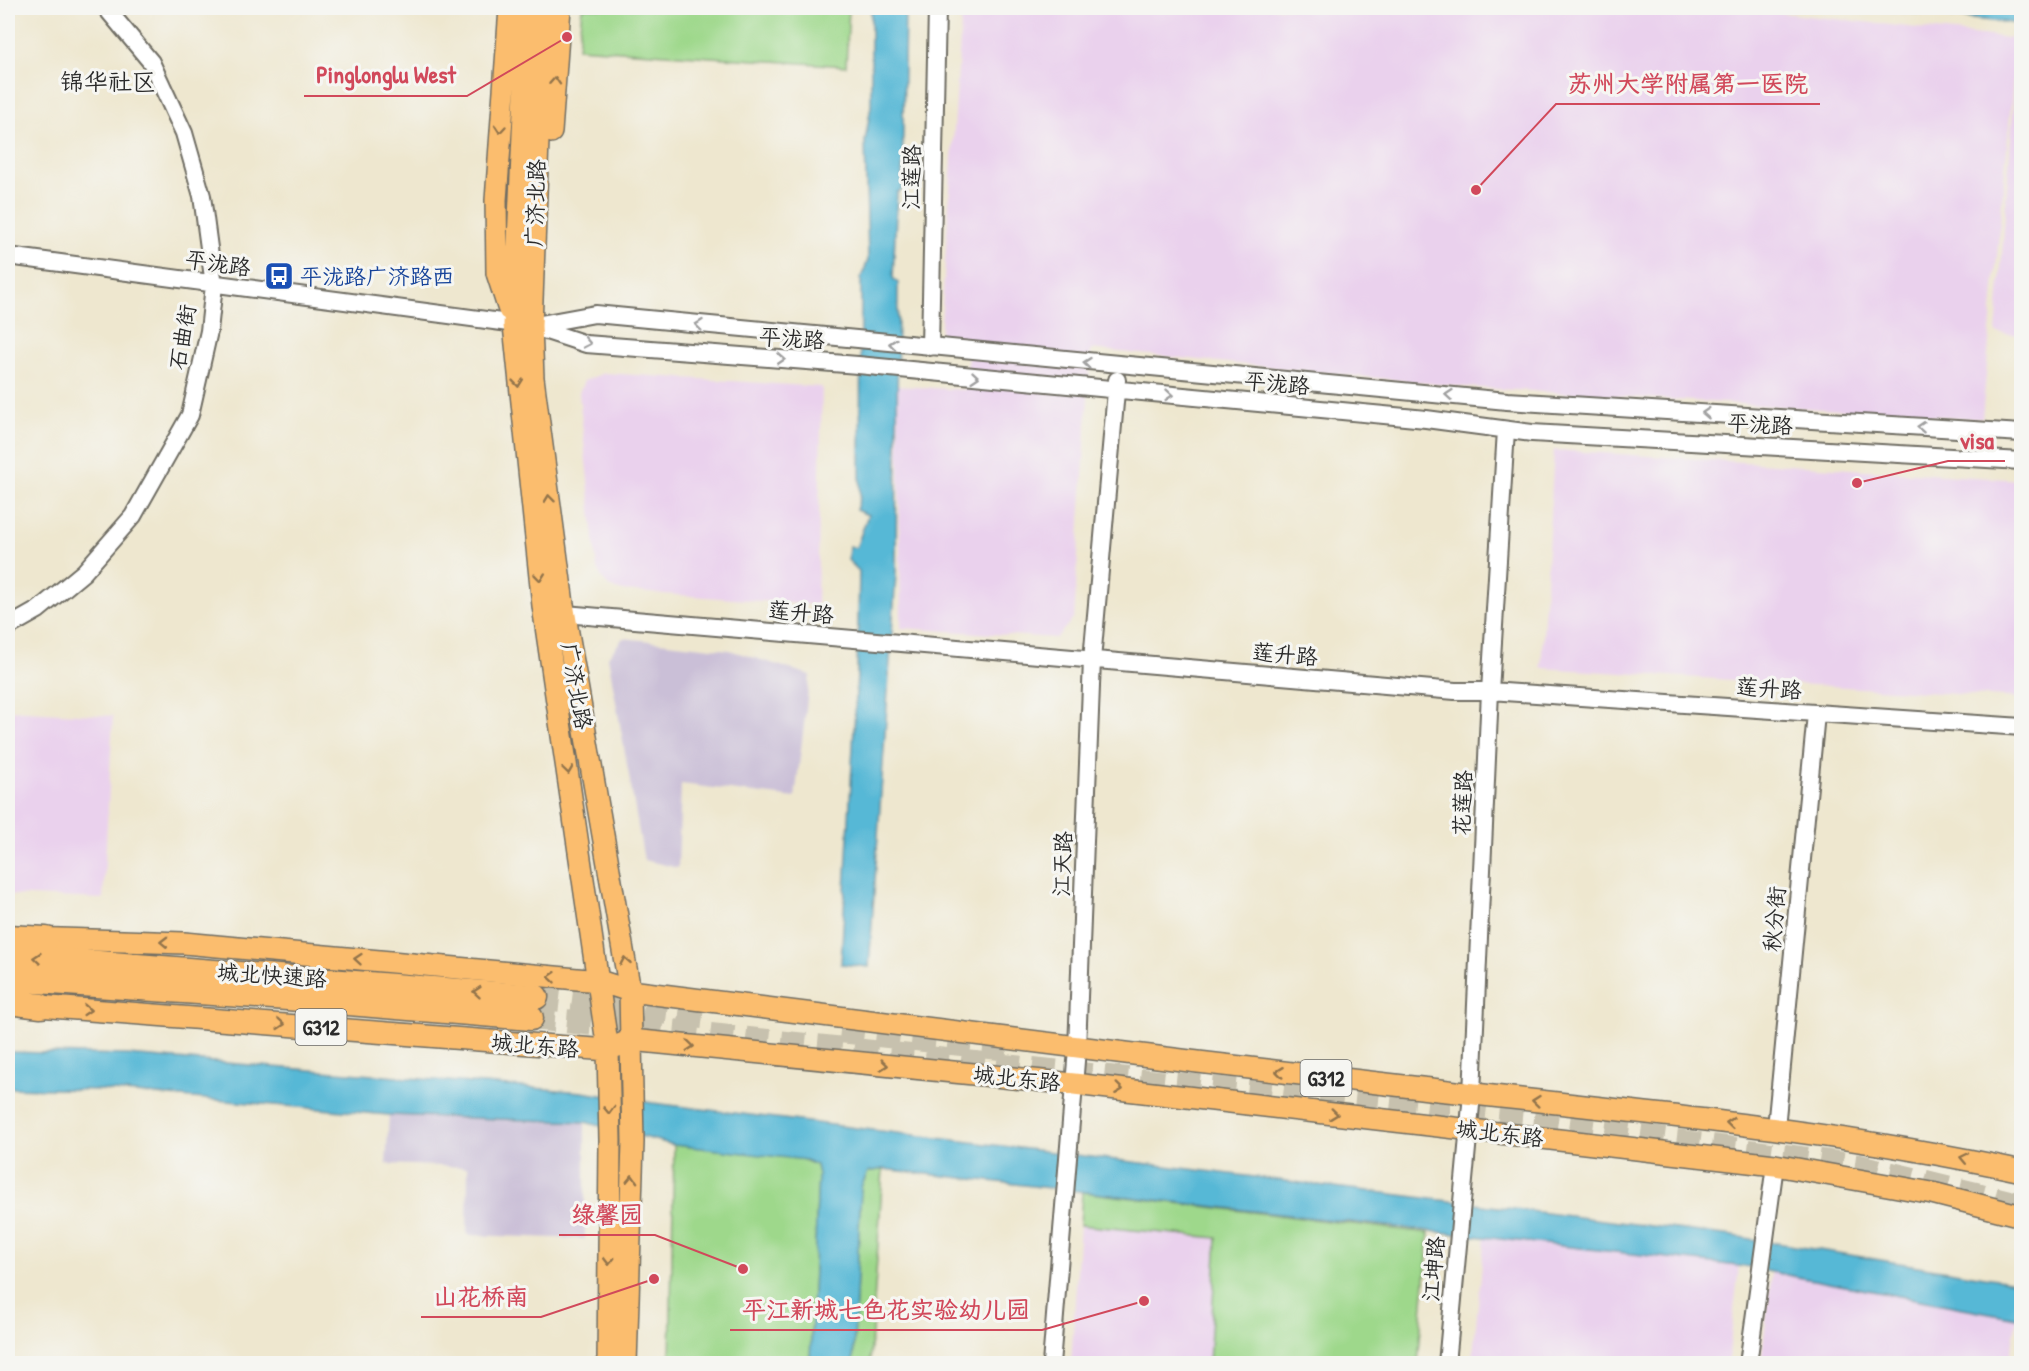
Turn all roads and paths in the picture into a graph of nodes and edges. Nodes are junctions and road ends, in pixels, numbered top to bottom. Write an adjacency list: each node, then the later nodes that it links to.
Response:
1 (106, 8): 9 (street, 石曲街)
2 (510, 8): 10 (main road, one-way to 10)
3 (528, 8): 7 (main road, 广济北路)
4 (543, 8): 7 (main road, 广济北路)
5 (560, 8): 10 (main road, one-way to 5)
6 (937, 8): 11 (street, 江莲路)
7 (532, 69): 10 (main road, 广济北路)
8 (8, 256): 9 (street, 平泷路)
9 (214, 285): 10 (street, 平泷路); 18 (street, 石曲街)
10 (522, 325): 11 (street, 平泷路, one-way to 10); 13 (street, 平泷路, one-way to 13); 17 (main road, 广济北路)
11 (930, 347): 12 (street, 平泷路, one-way to 11)
12 (1119, 366): 13 (street, 江天路); 15 (street, 平泷路, one-way to 12)
13 (1116, 390): 14 (street, 平泷路, one-way to 14); 19 (street, 江天路)
14 (1506, 430): 16 (street, 平泷路); 20 (street, 花莲路)
15 (2022, 433)
16 (2022, 461)
17 (555, 616): 19 (street, 莲升路); 27 (main road, 广济北路, one-way to 27); 28 (main road, 广济北路, one-way to 17)
18 (8, 627)
19 (1092, 660): 20 (street, 莲升路); 32 (street, 江天路)
20 (1490, 691): 21 (street, 莲升路); 35 (street, 花莲路)
21 (1816, 714): 22 (street, 莲升路); 36 (street, 秋分街)
22 (2022, 727)
23 (8, 936): 24 (highway)
24 (46, 939): 27 (main road, 城北东路 / G312, one-way to 24)
25 (8, 956): 26 (highway, 城北快速路, one-way to 25)
26 (8, 979)
27 (599, 981): 28 (main road, 城北东路 / G312); 33 (main road, 广济北路)
28 (630, 991): 31 (main road, 广济北路); 32 (main road, 城北东路 / G312)
29 (8, 1003): 30 (highway)
30 (41, 1006): 33 (main road, 城北东路 / G312, one-way to 33)
31 (631, 1040): 33 (main road, 城北东路 / G312); 34 (main road, 城北东路 / G312, one-way to 34); 43 (main road, 广济北路, one-way to 31)
32 (1077, 1049): 34 (street, 江天路); 35 (main road, 城北东路 / G312, one-way to 32)
33 (608, 1050): 42 (main road, 广济北路, one-way to 42)
34 (1074, 1084): 37 (main road, 城北东路 / G312, one-way to 37); 44 (street, 江天路)
35 (1472, 1094): 36 (main road, 城北东路 / G312, one-way to 35); 37 (street, 花莲路)
36 (1776, 1128): 39 (main road, 城北东路 / G312, one-way to 36)
37 (1468, 1130): 38 (main road, 城北东路 / G312); 40 (street, 花莲路)
38 (1775, 1165): 41 (main road, 城北东路 / G312); 46 (street)
39 (2022, 1171)
40 (1464, 1178): 45 (street, 江坤路)
41 (2022, 1216)
42 (608, 1364)
43 (626, 1364)
44 (1051, 1364)
45 (1448, 1364)
46 (1748, 1364)

